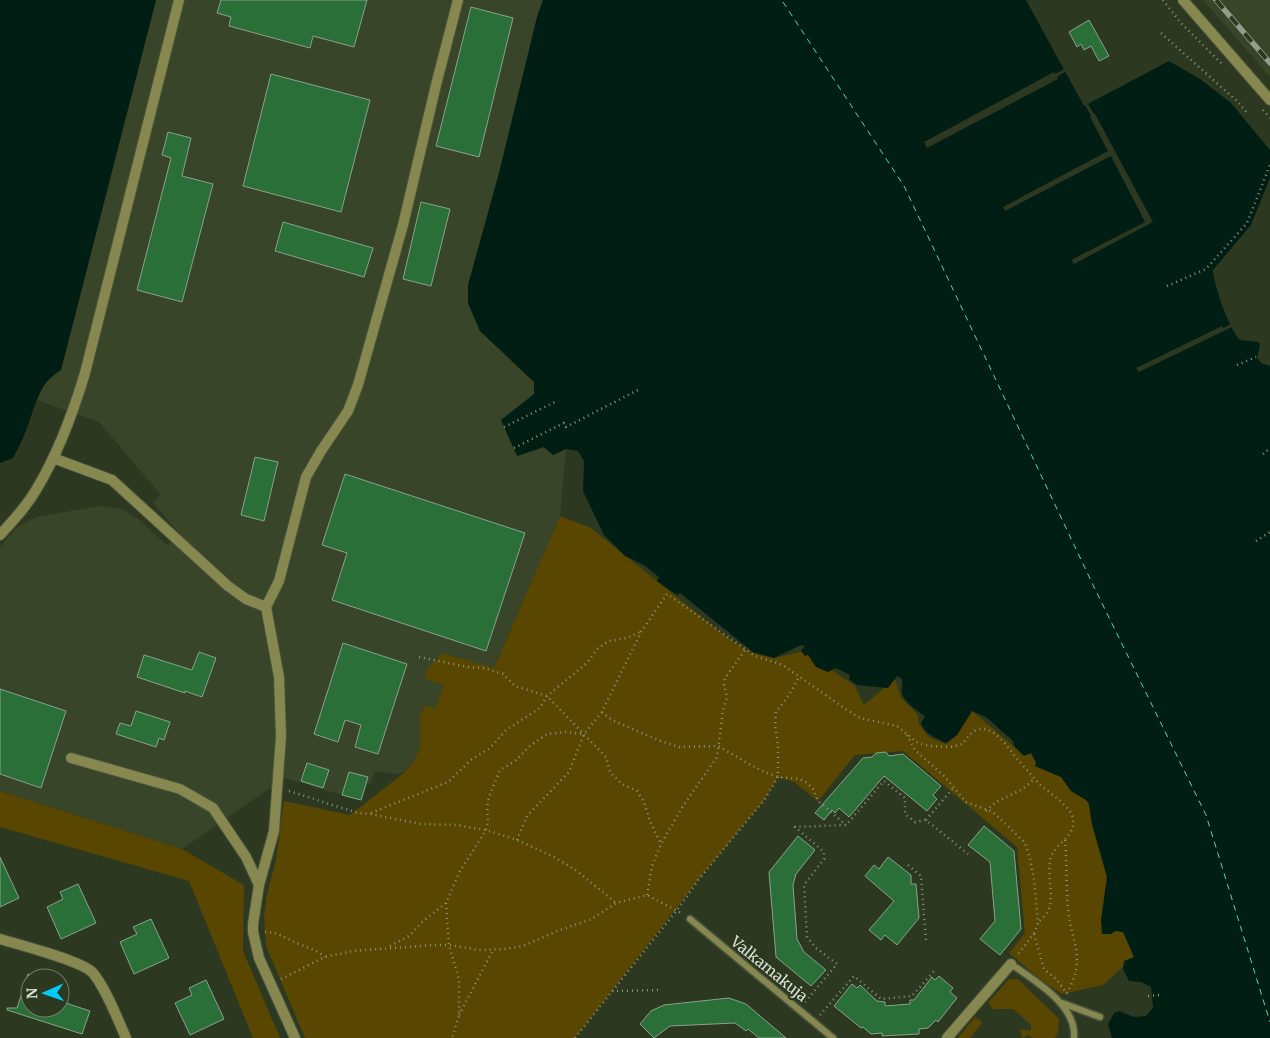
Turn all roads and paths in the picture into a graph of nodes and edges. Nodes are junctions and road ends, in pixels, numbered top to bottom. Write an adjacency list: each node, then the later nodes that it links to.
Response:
1 (179, 0): 24 (street)
2 (458, 0): 28 (street)
3 (1163, 0): 6 (path)
4 (1183, 0): 7 (street)
5 (1161, 33): 9 (path)
6 (1224, 66)
7 (1270, 100)
8 (1258, 105): 10 (path)
9 (1248, 114)
10 (1270, 118)
11 (1270, 164): 12 (path)
12 (1268, 174): 13 (path)
13 (1224, 249): 14 (path); 15 (path)
14 (1228, 253)
15 (1166, 286)
16 (1256, 357): 17 (path)
17 (1237, 365)
18 (638, 390): 21 (path)
19 (557, 400): 20 (path)
20 (504, 427)
21 (514, 448)
22 (1270, 448): 23 (path)
23 (1262, 454)
24 (53, 458): 26 (street); 28 (street)
25 (1270, 532): 27 (path)
26 (0, 535)
27 (1256, 542)
28 (266, 607): 42 (street)
29 (641, 632): 30 (path); 33 (path); 34 (path)
30 (745, 650): 32 (path); 37 (path)
31 (419, 657): 33 (path)
32 (799, 678): 35 (path); 39 (path)
33 (547, 696): 36 (path); 44 (path)
34 (602, 712): 36 (path); 37 (path)
35 (906, 733): 40 (path); 41 (path)
36 (584, 734): 47 (path); 48 (path); 50 (path)
37 (718, 746): 39 (path); 50 (path)
38 (71, 758): 53 (street)
39 (778, 776): 46 (path); 57 (path)
40 (1034, 778): 43 (path); 49 (path)
41 (954, 787): 43 (path); 45 (path)
42 (278, 790): 44 (path); 53 (street)
43 (986, 811): 59 (path)
44 (370, 814): 47 (path)
45 (926, 820): 46 (path); 51 (path)
46 (846, 825): 76 (path)
47 (486, 830): 48 (path); 55 (path)
48 (517, 840): 56 (path)
49 (1065, 840): 59 (path); 61 (path)
50 (661, 844): 54 (path)
51 (968, 854)
52 (908, 865): 63 (path)
53 (259, 885): 60 (street)
54 (647, 896): 56 (path); 57 (path)
55 (446, 903): 64 (path); 65 (path)
56 (616, 903): 66 (path)
57 (677, 910): 58 (path); 72 (path)
58 (690, 919): 76 (lane, Valkamakuja)
59 (1038, 922): 61 (path)
60 (253, 932): 67 (path); 70 (street)
61 (1034, 933): 68 (path)
62 (0, 939): 81 (street)
63 (926, 941)
64 (449, 945): 65 (path); 66 (path); 77 (path)
65 (389, 947): 67 (path)
66 (493, 950): 77 (path)
67 (325, 956): 70 (path)
68 (1011, 964): 75 (lane); 86 (street)
69 (936, 969): 79 (path)
70 (271, 985): 82 (street)
71 (661, 990): 72 (path)
72 (612, 991): 84 (path)
73 (1160, 995): 74 (path)
74 (1148, 996)
75 (1061, 1002): 78 (lane); 87 (lane)
76 (799, 1009): 79 (lane, Valkamakuja)
77 (459, 1016): 80 (path)
78 (1100, 1017)
79 (814, 1022): 85 (lane, Valkamakuja)
80 (453, 1037): 83 (path)
81 (126, 1038)
82 (294, 1038)
83 (448, 1038)
84 (574, 1038)
85 (833, 1038)
86 (947, 1038)
87 (1074, 1038)

